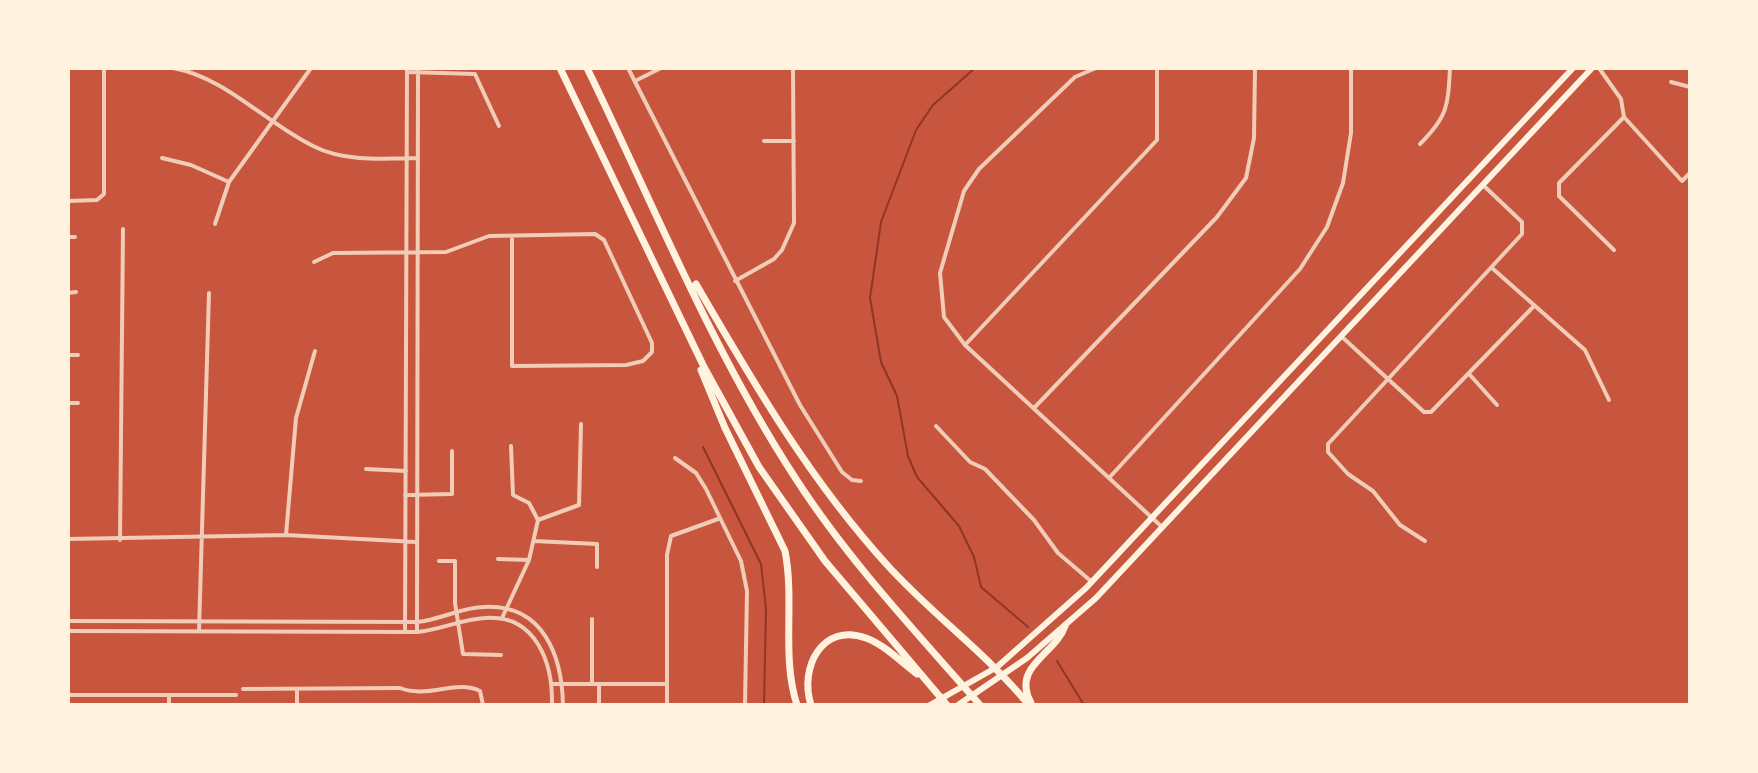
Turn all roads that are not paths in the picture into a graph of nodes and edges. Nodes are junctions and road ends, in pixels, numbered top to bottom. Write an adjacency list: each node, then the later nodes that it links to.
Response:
1 (104, 68): 34 (street)
2 (173, 68): 23 (street)
3 (311, 68): 23 (street)
4 (560, 68): 51 (highway)
5 (587, 68): 37 (highway)
6 (628, 68): 19 (street)
7 (661, 68): 19 (street)
8 (793, 68): 26 (street)
9 (1096, 68): 53 (street)
10 (1157, 68): 53 (street)
11 (1255, 68): 63 (street)
12 (1351, 68): 71 (street)
13 (1450, 68): 27 (street)
14 (1573, 68): 75 (main road)
15 (1592, 68): 33 (main road)
16 (1599, 68): 22 (street)
17 (407, 70): 18 (street); 30 (street)
18 (418, 70): 24 (street); 29 (street)
19 (634, 81): 46 (street)
20 (1671, 82): 21 (street)
21 (1690, 87)
22 (1624, 117): 31 (street); 41 (street)
23 (272, 119): 30 (street); 32 (street)
24 (499, 126)
25 (764, 141): 26 (street)
26 (794, 141): 46 (street)
27 (1420, 144)
28 (162, 158): 32 (street)
29 (417, 158): 30 (street); 42 (street)
30 (407, 159): 43 (street)
31 (1690, 173)
32 (229, 182): 35 (street)
33 (1483, 185): 45 (street); 52 (main road)
34 (68, 201)
35 (215, 224)
36 (123, 229): 82 (street)
37 (667, 234): 107 (highway); 133 (highway)
38 (512, 236): 38 (street); 42 (street)
39 (68, 237): 40 (street)
40 (75, 237)
41 (1614, 250)
42 (418, 253): 43 (street); 74 (street)
43 (407, 254): 44 (street); 70 (street)
44 (314, 262)
45 (1492, 268): 50 (street); 58 (street)
46 (734, 281): 72 (street)
47 (76, 292): 48 (street)
48 (68, 293)
49 (209, 293): 81 (street)
50 (1534, 306): 57 (street); 59 (street)
51 (683, 323): 111 (highway); 129 (highway)
52 (1341, 336): 58 (street); 78 (main road)
53 (965, 345): 63 (street)
54 (315, 351): 79 (street)
55 (68, 355): 56 (street)
56 (78, 355)
57 (1470, 375): 58 (street); 62 (street)
58 (1389, 379): 85 (street)
59 (1609, 400)
60 (68, 403): 61 (street)
61 (78, 403)
62 (1497, 405)
63 (1034, 408): 71 (street)
64 (581, 424): 77 (street)
65 (936, 426): 91 (street)
66 (511, 446): 77 (street)
67 (452, 451): 74 (street)
68 (675, 458): 76 (street)
69 (366, 469): 70 (street)
70 (406, 471): 73 (street)
71 (1109, 478): 75 (street)
72 (861, 481)
73 (405, 495): 74 (street); 83 (street)
74 (416, 495): 86 (street)
75 (1153, 518): 78 (street); 91 (main road)
76 (718, 519): 114 (street); 128 (street)
77 (538, 520): 84 (street)
78 (1162, 527): 101 (main road)
79 (286, 535): 81 (street); 83 (street)
80 (68, 539): 82 (street)
81 (202, 539): 82 (street); 97 (street)
82 (120, 540)
83 (405, 541): 86 (street); 98 (street)
84 (534, 541): 88 (street); 90 (street)
85 (1425, 541)
86 (416, 542): 99 (street)
87 (498, 559): 88 (street)
88 (529, 560): 92 (street)
89 (439, 561): 93 (street)
90 (597, 567)
91 (1092, 582): 107 (main road)
92 (506, 608): 93 (street); 94 (street); 110 (street)
93 (457, 615): 99 (street); 100 (street)
94 (502, 618): 100 (street); 112 (street)
95 (592, 619): 109 (street)
96 (68, 621): 97 (street)
97 (199, 621): 98 (street); 103 (street)
98 (405, 622): 99 (street); 104 (street)
99 (417, 622): 105 (street)
100 (460, 624): 105 (street); 106 (street)
101 (1065, 626): 108 (main road); 134 (highway)
102 (68, 631): 103 (street)
103 (199, 631): 104 (street)
104 (405, 632): 105 (street)
105 (417, 632)
106 (501, 655)
107 (997, 667): 108 (highway); 130 (main road)
108 (1005, 676): 132 (main road); 134 (highway)
109 (592, 682): 110 (street); 113 (street)
110 (563, 683): 112 (street); 125 (street)
111 (928, 683): 120 (highway); 131 (highway)
112 (553, 684): 124 (street)
113 (599, 684): 114 (street); 126 (street)
114 (666, 684): 127 (street)
115 (243, 689): 116 (street)
116 (297, 689): 122 (street); 123 (street)
117 (68, 695): 118 (street)
118 (169, 695): 119 (street); 121 (street)
119 (236, 695)
120 (811, 704)
121 (169, 705)
122 (297, 705)
123 (483, 705)
124 (552, 705)
125 (563, 705)
126 (599, 705)
127 (667, 705)
128 (745, 705)
129 (797, 705)
130 (930, 705)
131 (947, 705)
132 (958, 705)
133 (980, 705)
134 (1031, 705)

